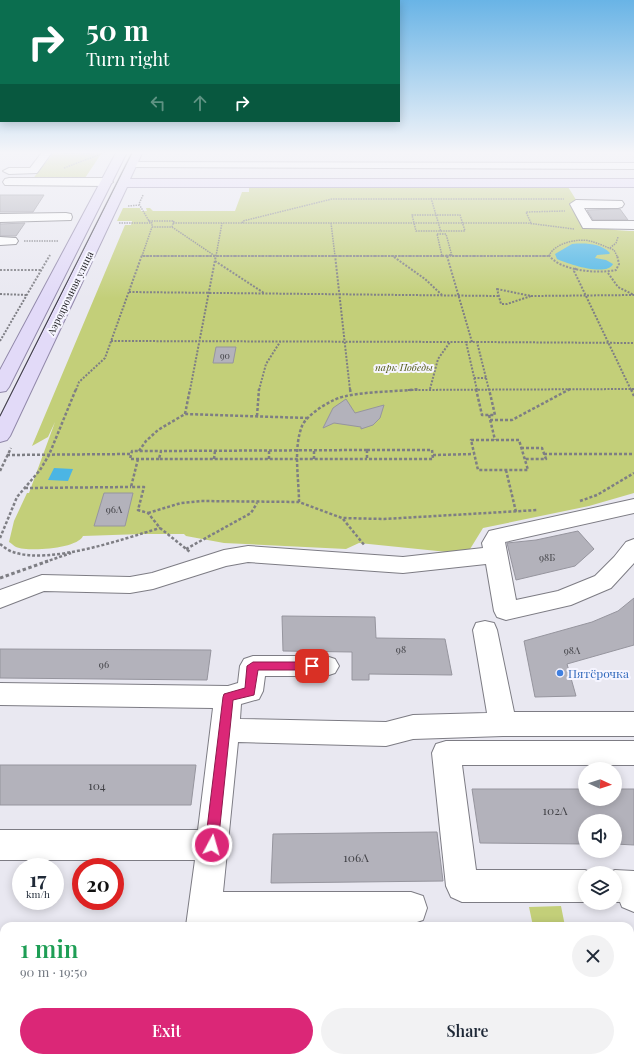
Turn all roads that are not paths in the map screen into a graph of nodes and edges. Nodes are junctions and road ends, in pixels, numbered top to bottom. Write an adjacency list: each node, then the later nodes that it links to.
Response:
1 (97, 201): 8 (main road, Аэродромная улица)
2 (114, 201): 9 (main road, Аэродромная улица)
3 (616, 201): 4 (street)
4 (618, 204): 7 (street); 7 (street)
5 (66, 217): 6 (street)
6 (0, 218)
7 (633, 225)
8 (0, 387)
9 (0, 436)
10 (634, 506): 12 (street)
11 (634, 547): 12 (street)
12 (495, 555): 13 (street)
13 (0, 599)
14 (485, 630): 18 (street)
15 (326, 666): 17 (street)
16 (0, 694): 17 (street)
17 (228, 697): 20 (street)
18 (503, 724): 19 (street); 20 (street)
19 (634, 724)
20 (225, 730): 23 (street)
21 (634, 753): 24 (street)
22 (0, 845): 23 (street)
23 (212, 845): 28 (street)
24 (578, 886)
25 (622, 886): 26 (street)
26 (634, 896)
27 (411, 908): 28 (street)
28 (204, 918)

